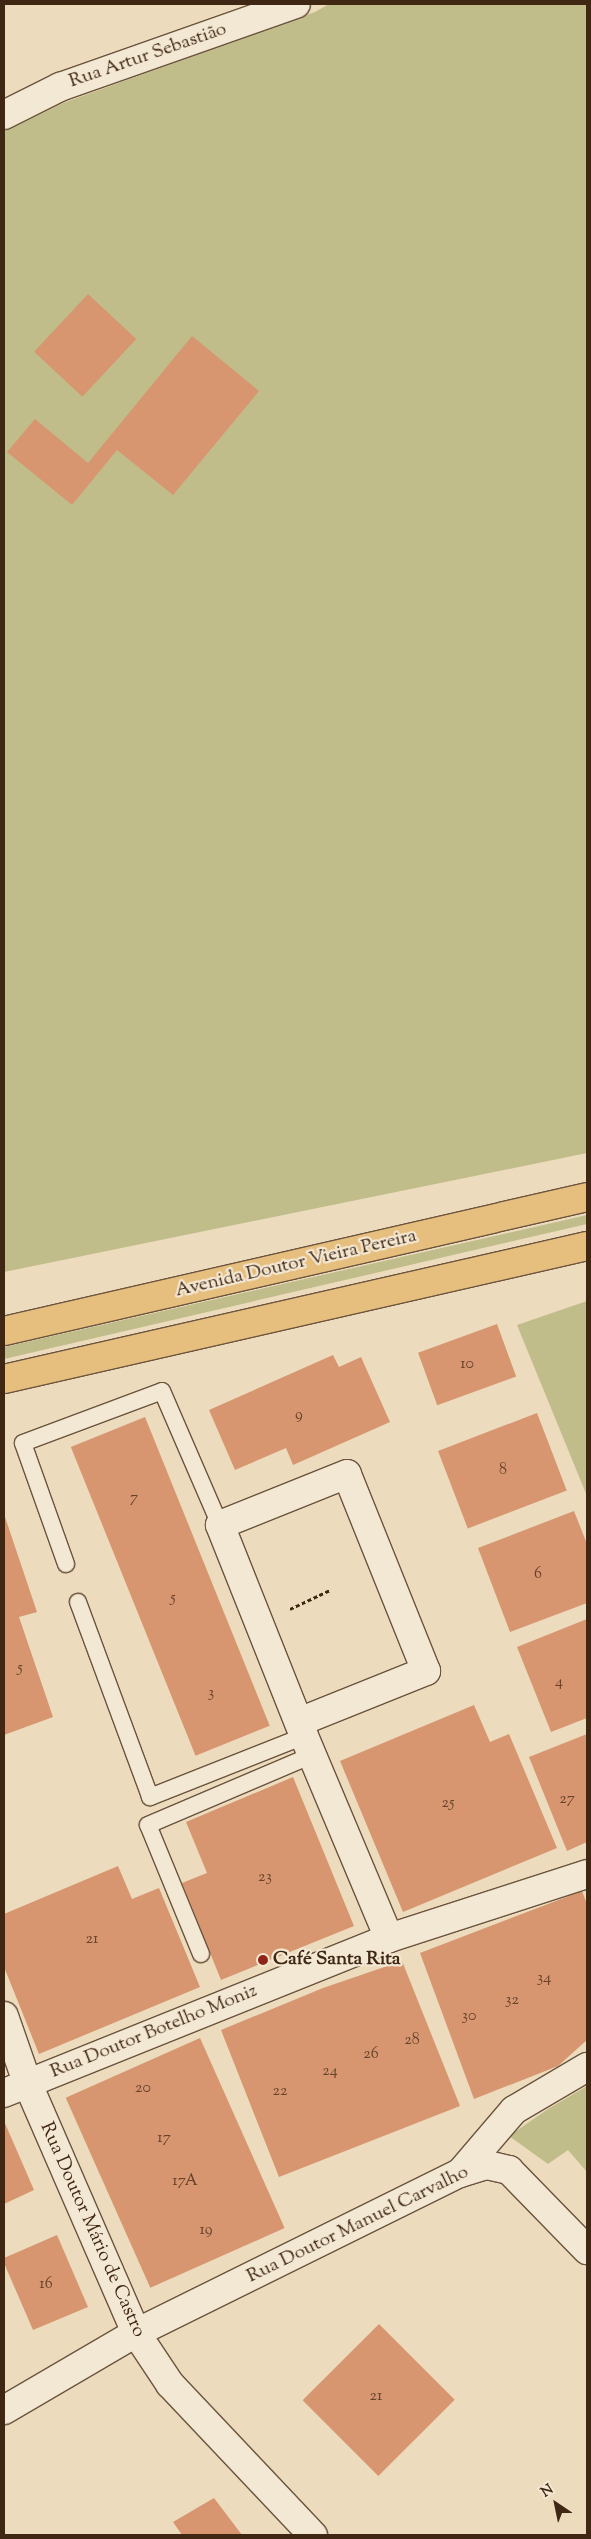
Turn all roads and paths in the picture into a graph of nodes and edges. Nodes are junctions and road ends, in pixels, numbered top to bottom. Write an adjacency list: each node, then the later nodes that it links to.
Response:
1 (296, 4): 2 (street, Rua Artur Sebastião)
2 (4, 115)
3 (587, 1197): 5 (main road, Avenida Doutor Vieira Pereira)
4 (587, 1246): 6 (main road)
5 (4, 1331)
6 (4, 1379)
7 (220, 1525): 8 (lane); 11 (street); 12 (street)
8 (66, 1564)
9 (330, 1590): 11 (path)
10 (78, 1602): 12 (lane)
11 (260, 1624): 12 (street)
12 (305, 1738): 14 (street); 15 (lane)
13 (587, 1874): 14 (street, Rua Doutor Botelho Moniz)
14 (389, 1938): 18 (street, Rua Doutor Botelho Moniz)
15 (201, 1954)
16 (4, 2016): 18 (street, Rua Doutor Mário de Castro)
17 (587, 2067): 19 (street)
18 (15, 2088): 21 (street, Rua Doutor Mário de Castro)
19 (460, 2173): 20 (street, Rua Doutor Manuel Carvalho); 21 (street, Rua Doutor Manuel Carvalho)
20 (587, 2250)
21 (136, 2333): 22 (street, Rua Doutor Manuel Carvalho); 23 (street, Rua Doutor Mário de Castro)
22 (4, 2410)
23 (313, 2535)

